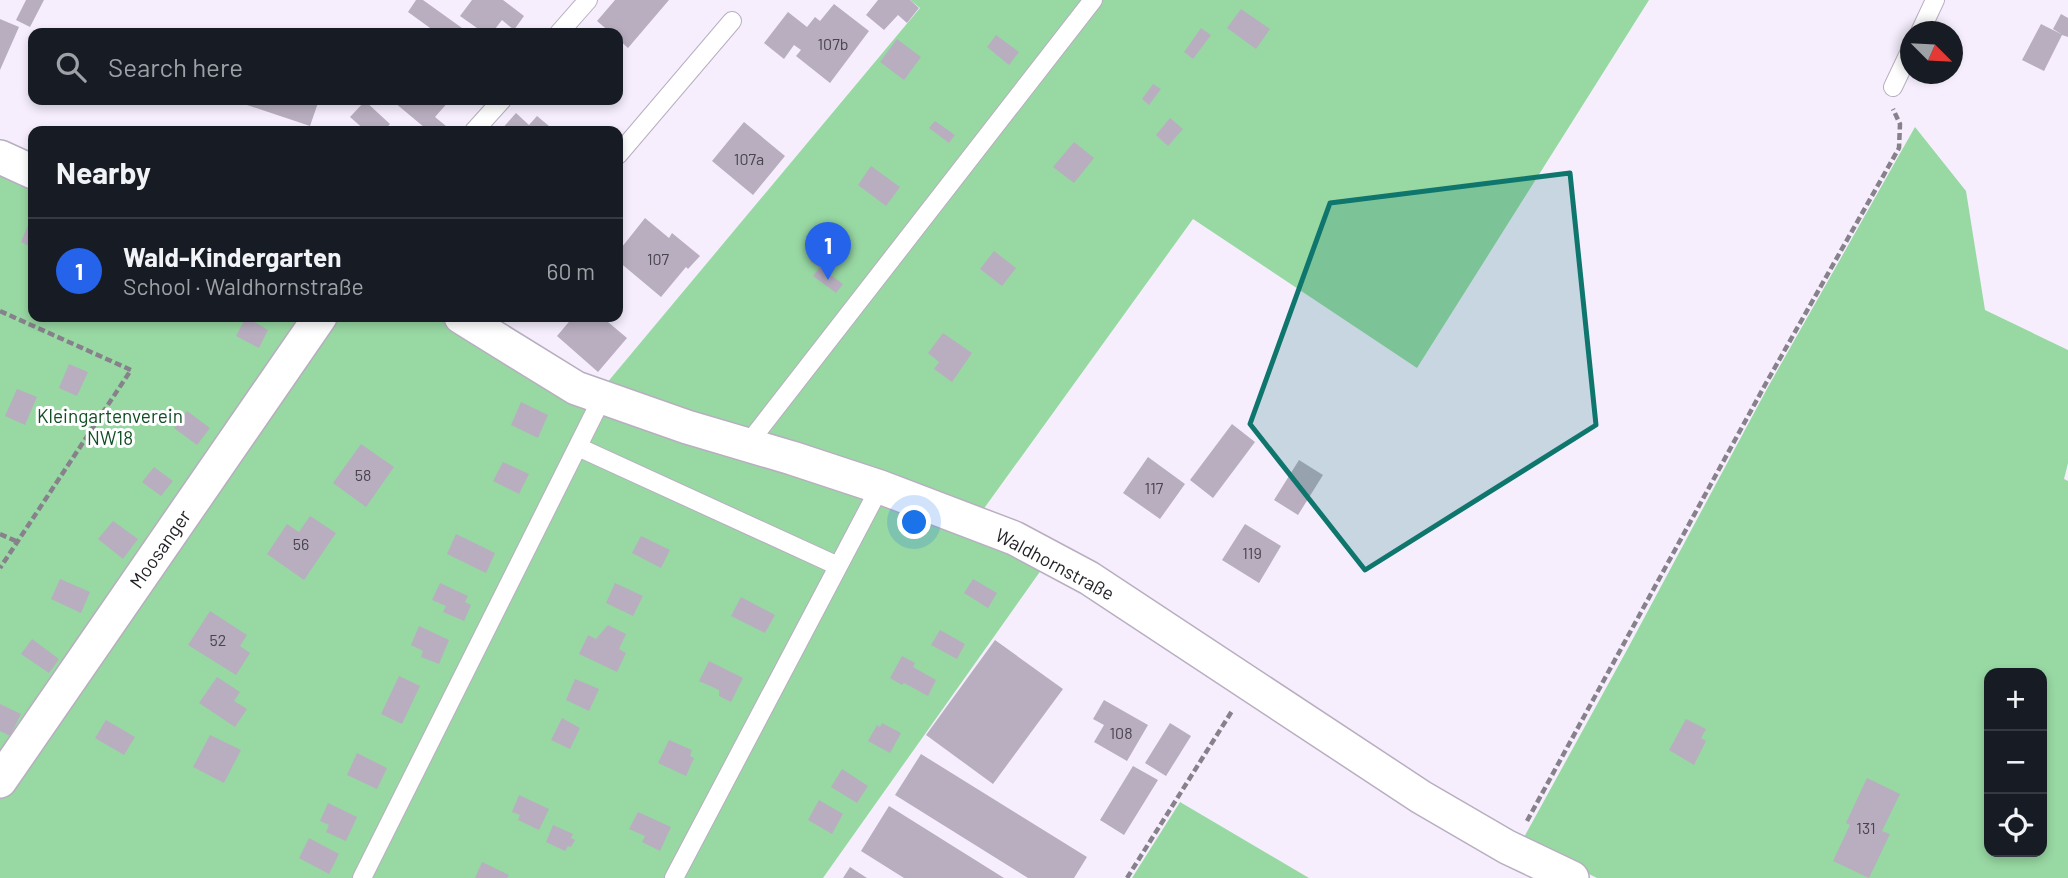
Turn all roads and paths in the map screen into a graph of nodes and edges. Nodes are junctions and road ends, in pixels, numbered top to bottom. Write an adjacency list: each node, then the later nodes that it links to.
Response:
1 (588, 0): 6 (lane)
2 (1093, 0): 18 (lane)
3 (1935, 0): 5 (lane)
4 (732, 21): 11 (lane)
5 (1925, 21)
6 (563, 28)
7 (1900, 72): 8 (lane)
8 (1893, 87): 27 (path)
9 (497, 105): 10 (lane)
10 (479, 126)
11 (623, 149)
12 (0, 157): 13 (street)
13 (28, 170)
14 (0, 311): 22 (path)
15 (317, 322): 26 (street, Moosanger)
16 (476, 322): 17 (street, Waldhornstraße)
17 (602, 398): 18 (street, Waldhornstraße); 19 (lane)
18 (747, 445): 20 (street, Waldhornstraße)
19 (578, 447): 23 (lane); 28 (lane)
20 (880, 487): 23 (lane); 25 (street, Waldhornstraße)
21 (0, 534): 22 (path)
22 (18, 542): 24 (path)
23 (838, 566): 29 (lane)
24 (0, 568)
25 (1248, 683): 27 (street, Waldhornstraße); 30 (path)
26 (0, 781)
27 (1507, 846): 31 (street, Waldhornstraße)
28 (362, 878)
29 (674, 878)
30 (1127, 878)
31 (1572, 878)

